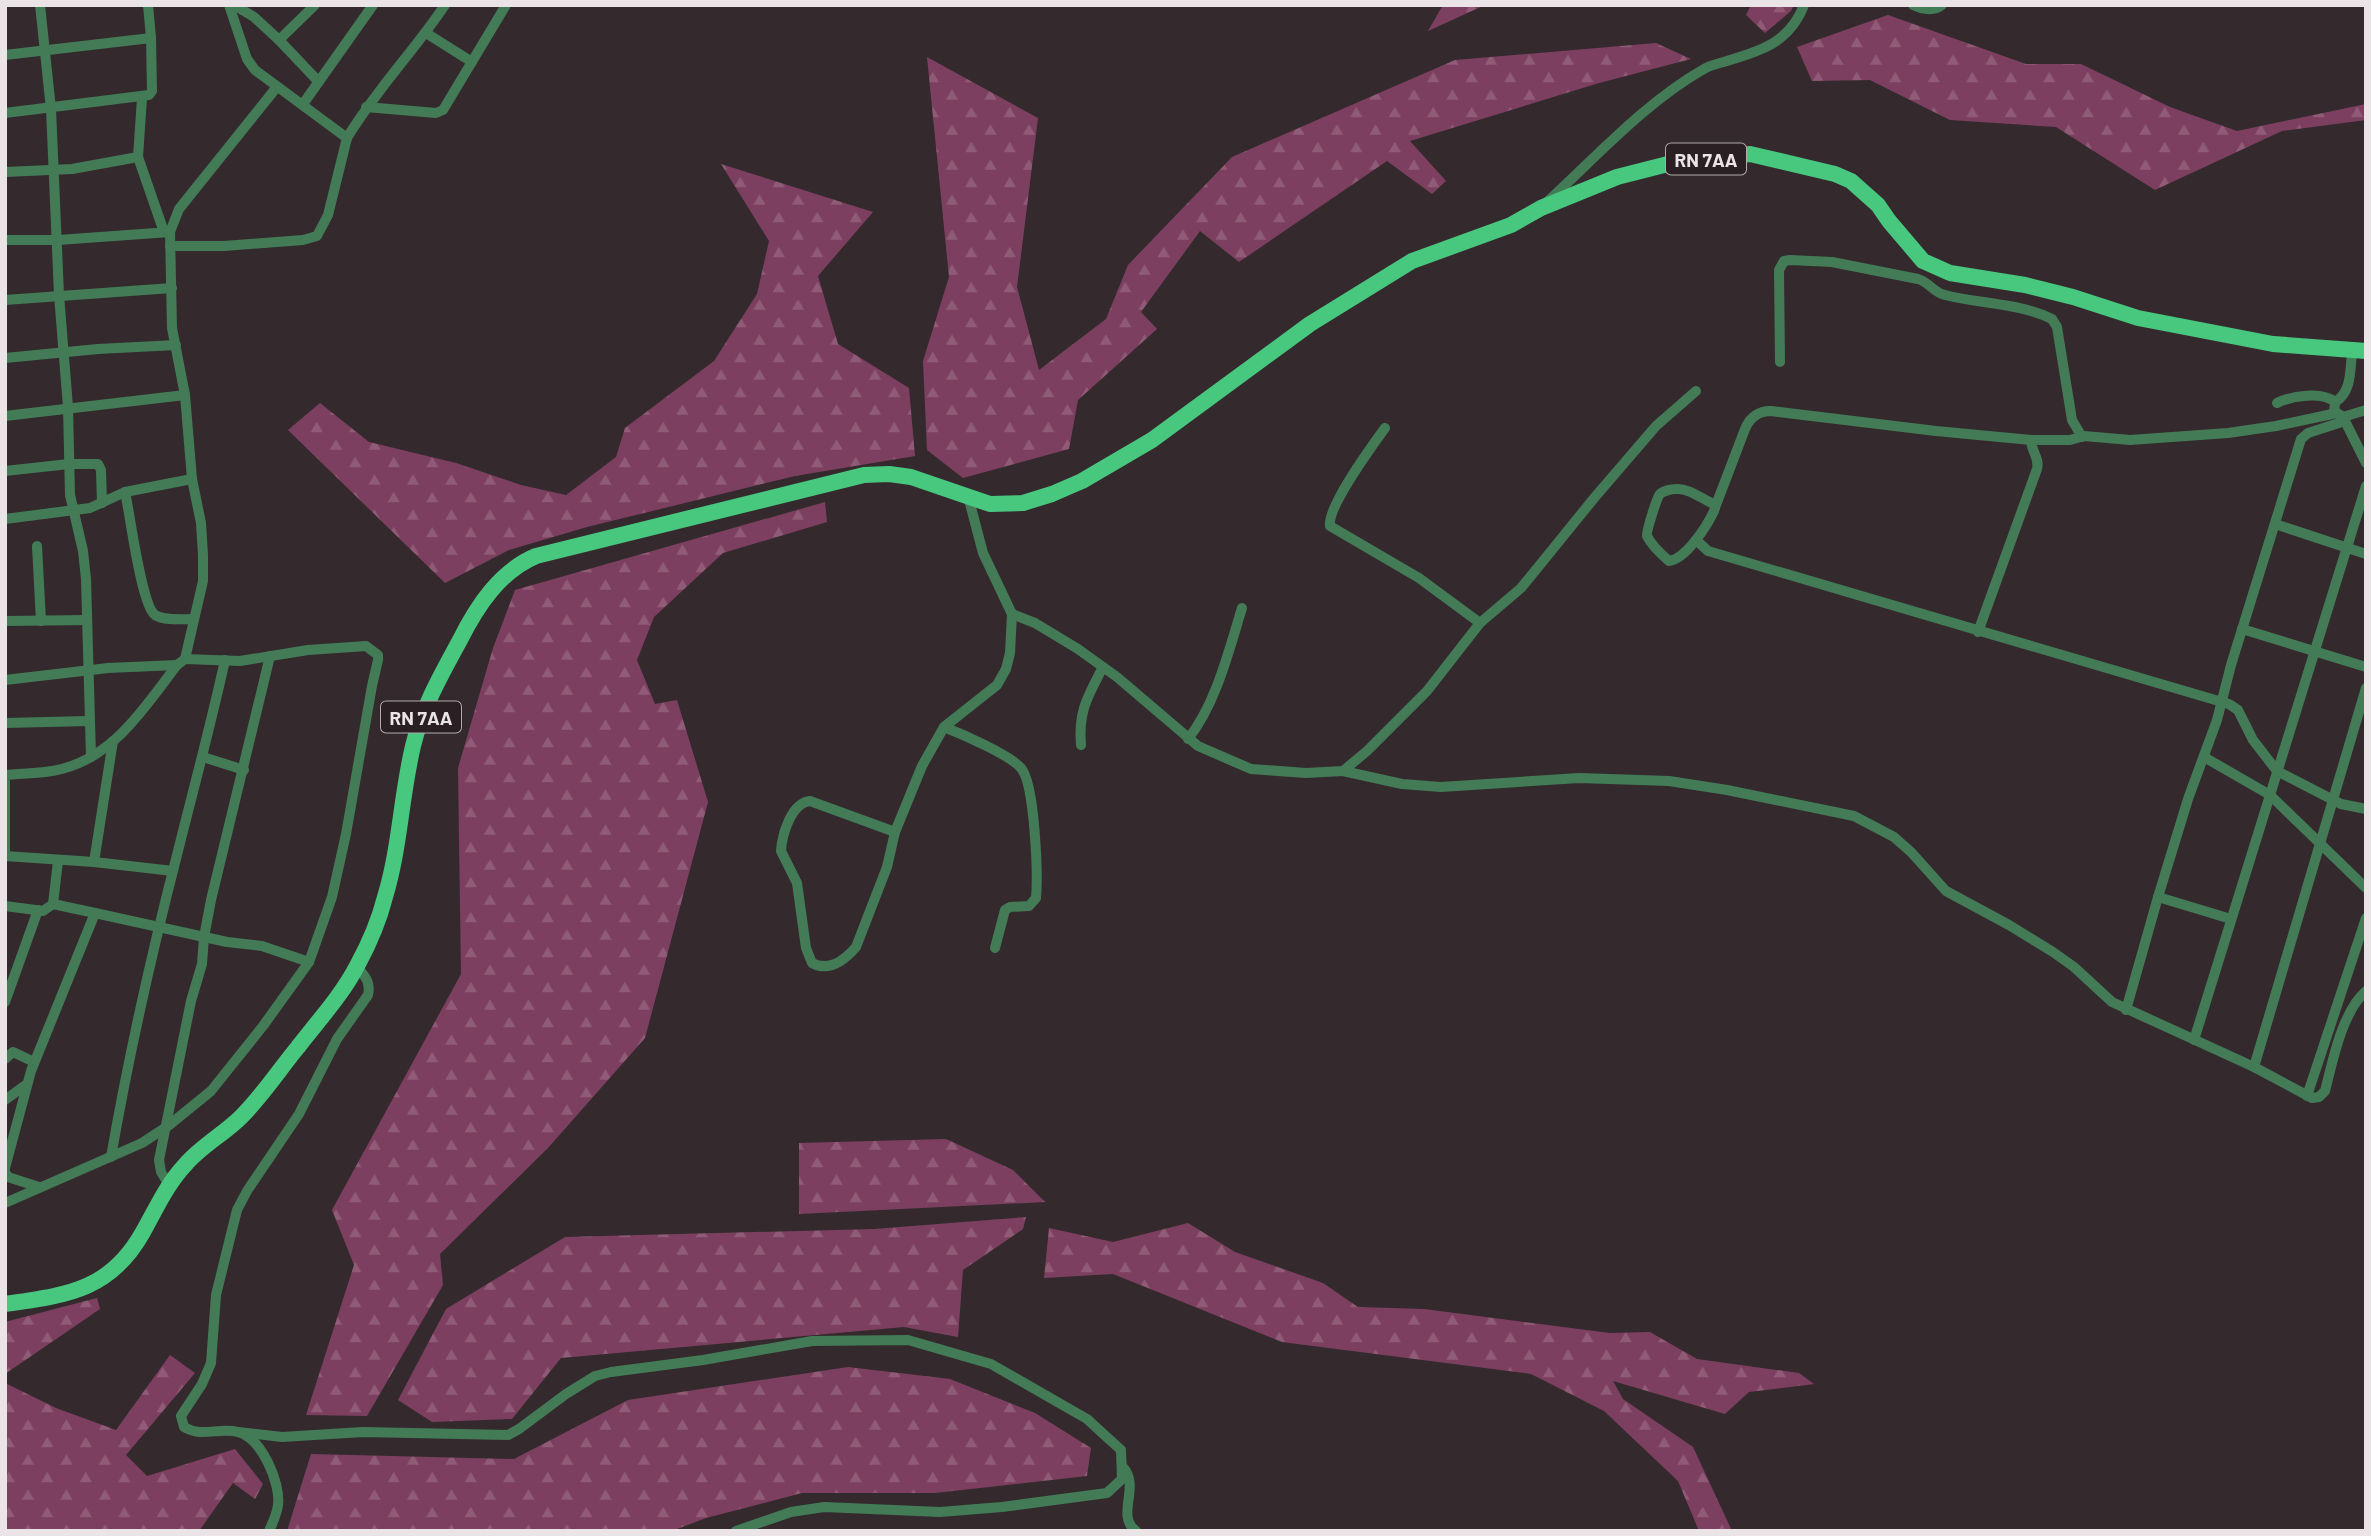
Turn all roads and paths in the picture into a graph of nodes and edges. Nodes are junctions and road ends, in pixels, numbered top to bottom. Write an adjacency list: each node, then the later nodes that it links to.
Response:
1 (40, 5): 14 (street)
2 (148, 5): 12 (street)
3 (231, 5): 13 (street); 18 (street)
4 (315, 5): 13 (street)
5 (445, 5): 11 (street)
6 (506, 5): 16 (street)
7 (1804, 5): 28 (street)
8 (1913, 5): 9 (street)
9 (1941, 5)
10 (369, 6): 17 (street)
11 (426, 33): 16 (street); 21 (street)
12 (151, 38): 14 (street); 19 (street)
13 (279, 40): 17 (street)
14 (47, 49): 15 (street); 22 (street)
15 (5, 55)
16 (472, 62): 21 (street)
17 (317, 80): 20 (street)
18 (276, 88): 20 (street); 29 (street)
19 (142, 98): 22 (street); 25 (street)
20 (303, 104): 24 (street)
21 (366, 107): 24 (street)
22 (51, 109): 23 (street); 26 (street)
23 (5, 113)
24 (347, 138): 32 (street)
25 (138, 158): 26 (street); 29 (street)
26 (53, 171): 27 (street); 31 (street)
27 (5, 172)
28 (1541, 208): 33 (main road, RN 7AA); 59 (main road, RN 7AA)
29 (167, 232): 31 (street); 32 (street)
30 (5, 240): 31 (street)
31 (58, 240): 36 (street)
32 (170, 246): 35 (street)
33 (1938, 269): 34 (street); 39 (main road, RN 7AA)
34 (1929, 284): 42 (street); 51 (street)
35 (172, 288): 36 (street); 38 (street)
36 (59, 295): 37 (street); 40 (street)
37 (5, 300)
38 (176, 345): 40 (street); 44 (street)
39 (2359, 351): 48 (street)
40 (64, 352): 41 (street); 46 (street)
41 (5, 358)
42 (1780, 362)
43 (1696, 391): 75 (street)
44 (185, 395): 46 (street); 56 (street)
45 (2277, 403): 48 (street)
46 (68, 407): 49 (street); 54 (street)
47 (2366, 410): 48 (street)
48 (2339, 413): 51 (street); 53 (street); 64 (street)
49 (5, 416)
50 (1385, 428): 75 (street)
51 (2082, 437): 52 (street)
52 (2031, 440): 61 (street); 77 (street)
53 (2366, 463)
54 (69, 464): 55 (street); 60 (street); 62 (street)
55 (5, 471)
56 (192, 479): 58 (street); 72 (street)
57 (2366, 486): 67 (street)
58 (125, 492): 60 (street); 72 (street)
59 (968, 496): 70 (street); 125 (main road, RN 7AA)
60 (102, 503): 62 (street)
61 (1716, 505): 65 (street); 65 (street)
62 (73, 509): 63 (street); 71 (street)
63 (5, 519)
64 (2275, 524): 67 (street); 76 (street)
65 (1696, 540): 77 (street)
66 (37, 546): 74 (street)
67 (2347, 547): 68 (street); 78 (street)
68 (2366, 554)
69 (1242, 608): 91 (street)
70 (1012, 614): 82 (street); 90 (street)
71 (87, 620): 74 (street); 84 (street)
72 (193, 620): 81 (street)
73 (5, 621): 74 (street)
74 (41, 621)
75 (1480, 623): 98 (street)
76 (2242, 629): 78 (street); 87 (street)
77 (1978, 632): 87 (street)
78 (2315, 651): 83 (street); 99 (street)
79 (270, 656): 80 (street); 97 (street); 124 (street)
80 (225, 660): 81 (street); 96 (street)
81 (181, 662): 84 (street); 92 (street)
82 (1103, 667): 91 (street); 93 (street)
83 (2366, 667)
84 (88, 671): 85 (street); 88 (street)
85 (5, 680)
86 (2366, 688): 104 (street)
87 (2222, 702): 95 (street); 99 (street)
88 (89, 722): 89 (street); 94 (street)
89 (5, 723)
90 (944, 727): 106 (street); 123 (street)
91 (1188, 739): 98 (street)
92 (113, 741): 94 (street); 111 (street)
93 (1081, 745)
94 (91, 757): 100 (street)
95 (2204, 757): 103 (street); 114 (street)
96 (203, 758): 97 (street); 112 (street)
97 (244, 770): 122 (street)
98 (1343, 771): 128 (street)
99 (2277, 771): 103 (street); 104 (street)
100 (5, 775)
101 (5, 782): 102 (street)
102 (6, 790): 108 (street)
103 (2270, 795): 107 (street); 120 (street)
104 (2332, 799): 105 (street); 107 (street)
105 (2366, 809)
106 (895, 832): 106 (street)
107 (2320, 844): 113 (street); 132 (street)
108 (5, 850)
109 (5, 856): 110 (street)
110 (58, 861): 111 (street); 115 (street)
111 (94, 862): 112 (street)
112 (173, 871): 121 (street)
113 (2366, 888)
114 (2158, 897): 120 (street); 128 (street)
115 (53, 904): 117 (street); 118 (street)
116 (5, 906): 117 (street)
117 (38, 910): 127 (street)
118 (95, 913): 121 (street); 131 (street)
119 (2366, 918): 134 (street)
120 (2231, 919): 129 (street)
121 (159, 926): 122 (street); 137 (street)
122 (204, 937): 124 (street); 136 (street)
123 (995, 948)
124 (309, 961): 136 (street)
125 (357, 967): 139 (main road, RN 7AA); 143 (street)
126 (2366, 991): 134 (street)
127 (5, 1002)
128 (2126, 1010): 129 (street)
129 (2194, 1040): 132 (street)
130 (5, 1059): 131 (street)
131 (34, 1062): 133 (street)
132 (2254, 1067): 134 (street)
133 (27, 1084): 135 (street); 138 (street)
134 (2307, 1096)
135 (5, 1100)
136 (168, 1126): 137 (street); 139 (street)
137 (111, 1157): 140 (street)
138 (5, 1170): 140 (street)
139 (169, 1185): 142 (main road, RN 7AA)
140 (39, 1187): 141 (street)
141 (5, 1203)
142 (5, 1304)
143 (238, 1432): 144 (street); 145 (street)
144 (1123, 1467): 146 (street); 147 (street)
145 (269, 1531)
146 (736, 1531)
147 (1136, 1531)

